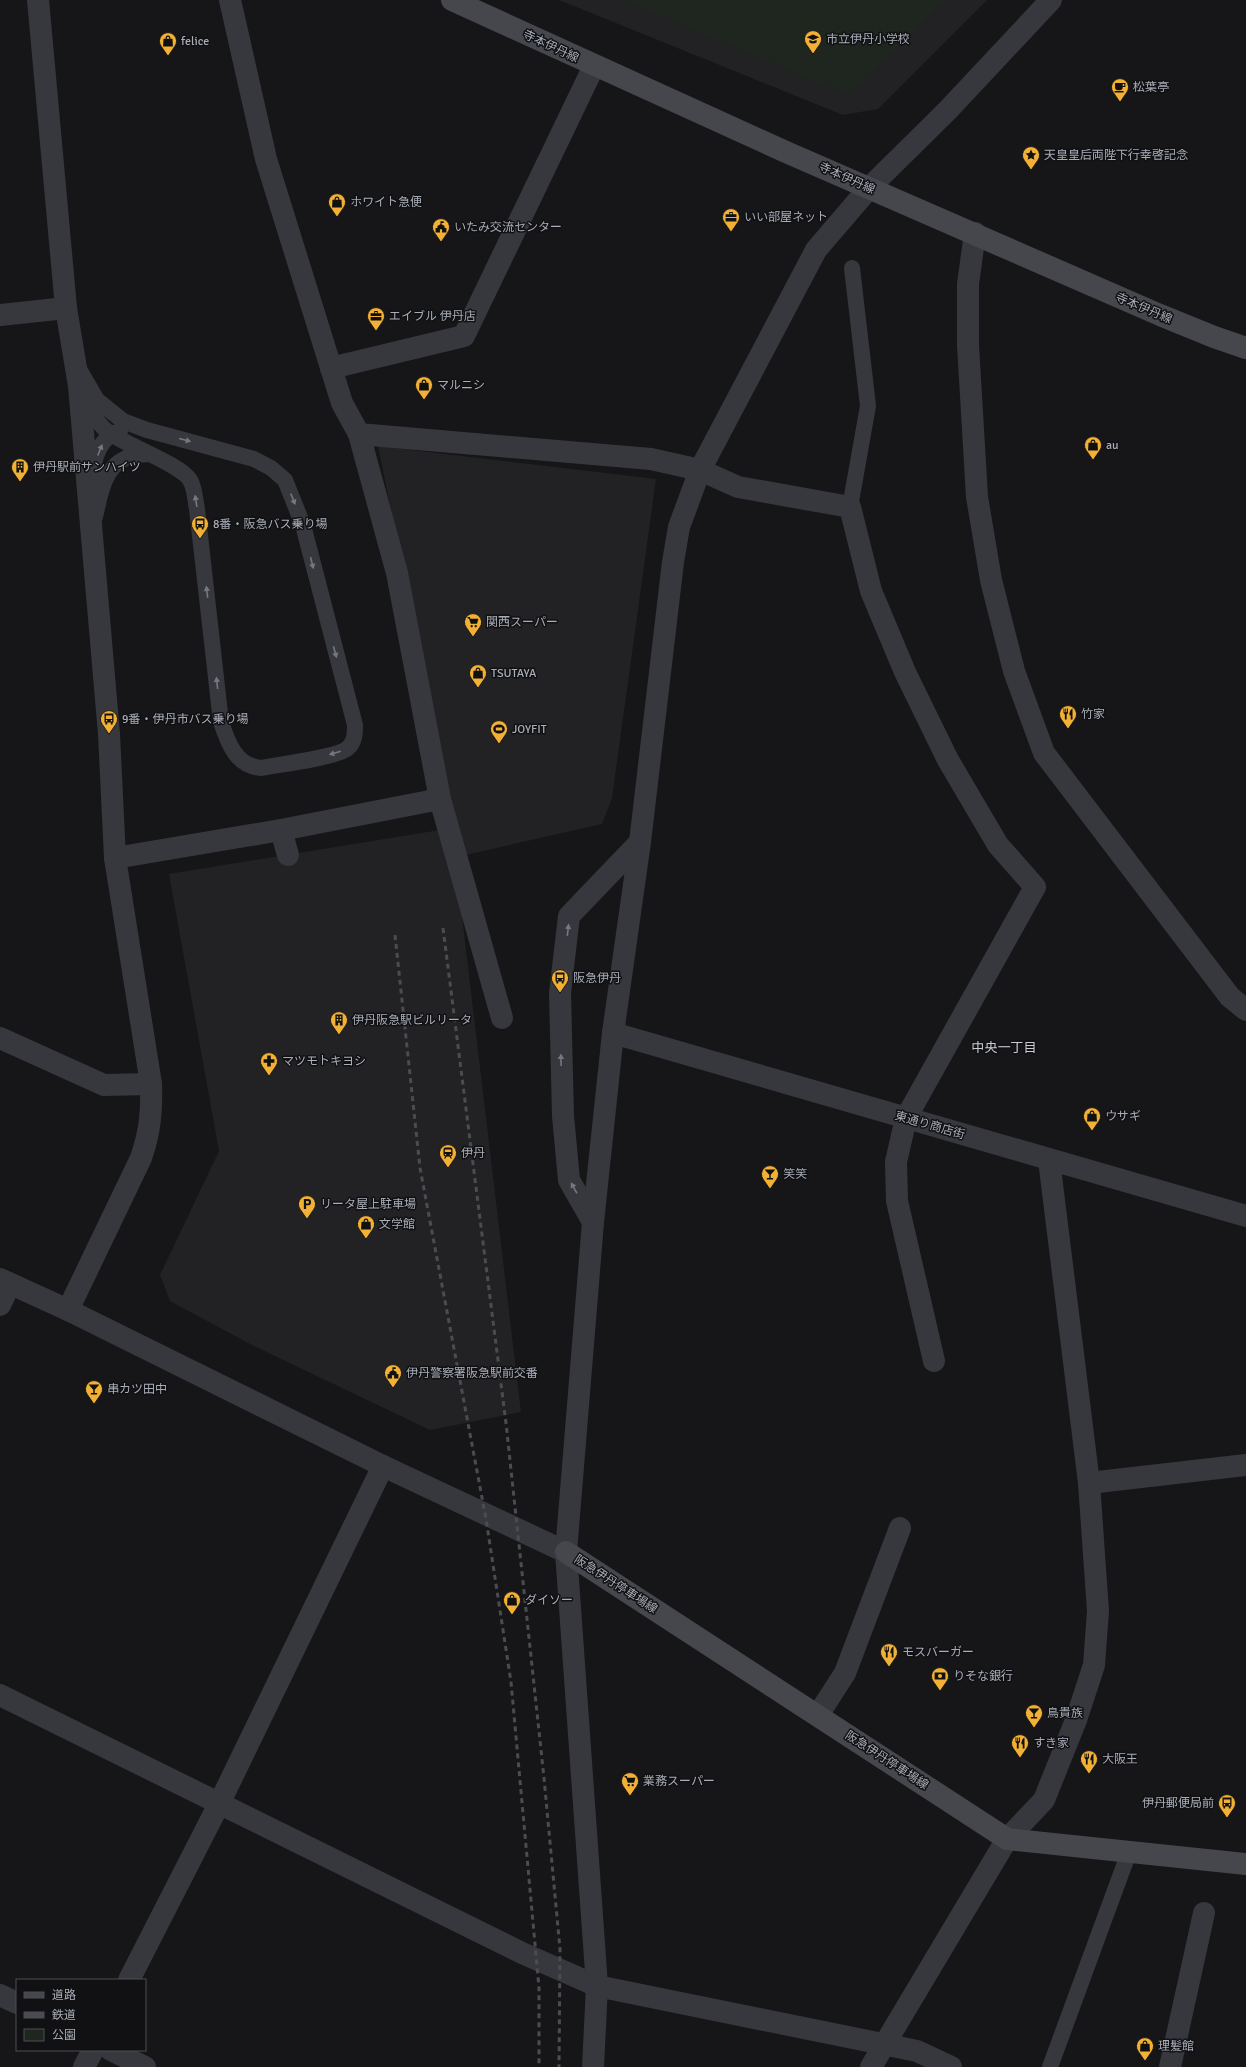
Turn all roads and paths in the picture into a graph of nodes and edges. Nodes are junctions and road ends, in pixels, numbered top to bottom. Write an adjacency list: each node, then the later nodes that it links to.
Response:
1 (38, 0): 9 (street)
2 (230, 0): 13 (street)
3 (452, 0): 5 (main road, 寺本伊丹線)
4 (1051, 0): 6 (street)
5 (594, 66): 6 (main road, 寺本伊丹線); 13 (street)
6 (869, 188): 7 (main road, 寺本伊丹線); 19 (street)
7 (975, 233): 11 (main road, 寺本伊丹線); 28 (street)
8 (852, 268): 21 (lane)
9 (66, 308): 10 (street); 12 (street)
10 (0, 315)
11 (1246, 348)
12 (75, 360): 14 (street); 15 (lane)
13 (331, 368): 17 (street)
14 (79, 386): 16 (lane); 20 (street)
15 (147, 430): 16 (lane); 18 (lane, one-way to 18)
16 (111, 434): 18 (lane); 20 (lane, one-way to 16)
17 (359, 434): 19 (street); 23 (street)
18 (148, 454): 22 (lane)
19 (700, 470): 21 (street); 25 (street)
20 (89, 501): 22 (street)
21 (850, 507): 33 (street)
22 (91, 532): 27 (street)
23 (440, 799): 24 (street); 29 (street)
24 (281, 830): 26 (street); 27 (street)
25 (640, 842): 30 (street); 36 (street, one-way to 25)
26 (288, 855)
27 (115, 858): 32 (street)
28 (1246, 1010)
29 (502, 1018)
30 (613, 1033): 33 (street, 東通り商店街); 36 (street)
31 (0, 1038): 32 (street)
32 (151, 1084): 39 (street)
33 (906, 1118): 34 (street, 東通り商店街); 40 (street)
34 (1049, 1160): 35 (street, 東通り商店街); 43 (street)
35 (1246, 1216)
36 (592, 1222): 45 (street)
37 (5, 1282): 38 (street); 39 (street)
38 (0, 1305)
39 (68, 1310): 42 (street)
40 (934, 1361)
41 (1246, 1465): 43 (street)
42 (383, 1466): 45 (street); 48 (street)
43 (1089, 1483): 49 (street)
44 (900, 1528): 47 (street)
45 (566, 1552): 47 (main road, 阪急伊丹停車場線); 54 (street)
46 (0, 1696): 48 (street)
47 (818, 1715): 49 (main road, 阪急伊丹停車場線)
48 (219, 1804): 53 (street); 54 (street)
49 (1007, 1839): 50 (main road, 阪急伊丹停車場線); 57 (street)
50 (1129, 1852): 51 (main road, 阪急伊丹停車場線); 65 (lane)
51 (1246, 1864)
52 (1204, 1913): 66 (street)
53 (130, 1979)
54 (597, 1986): 57 (street); 62 (street)
55 (0, 1995): 56 (street)
56 (16, 2003)
57 (885, 2044): 63 (street); 64 (street)
58 (92, 2051): 60 (street)
59 (113, 2051): 61 (street)
60 (84, 2067)
61 (145, 2067)
62 (593, 2067)
63 (871, 2067)
64 (951, 2067)
65 (1050, 2067)
66 (1170, 2067)

